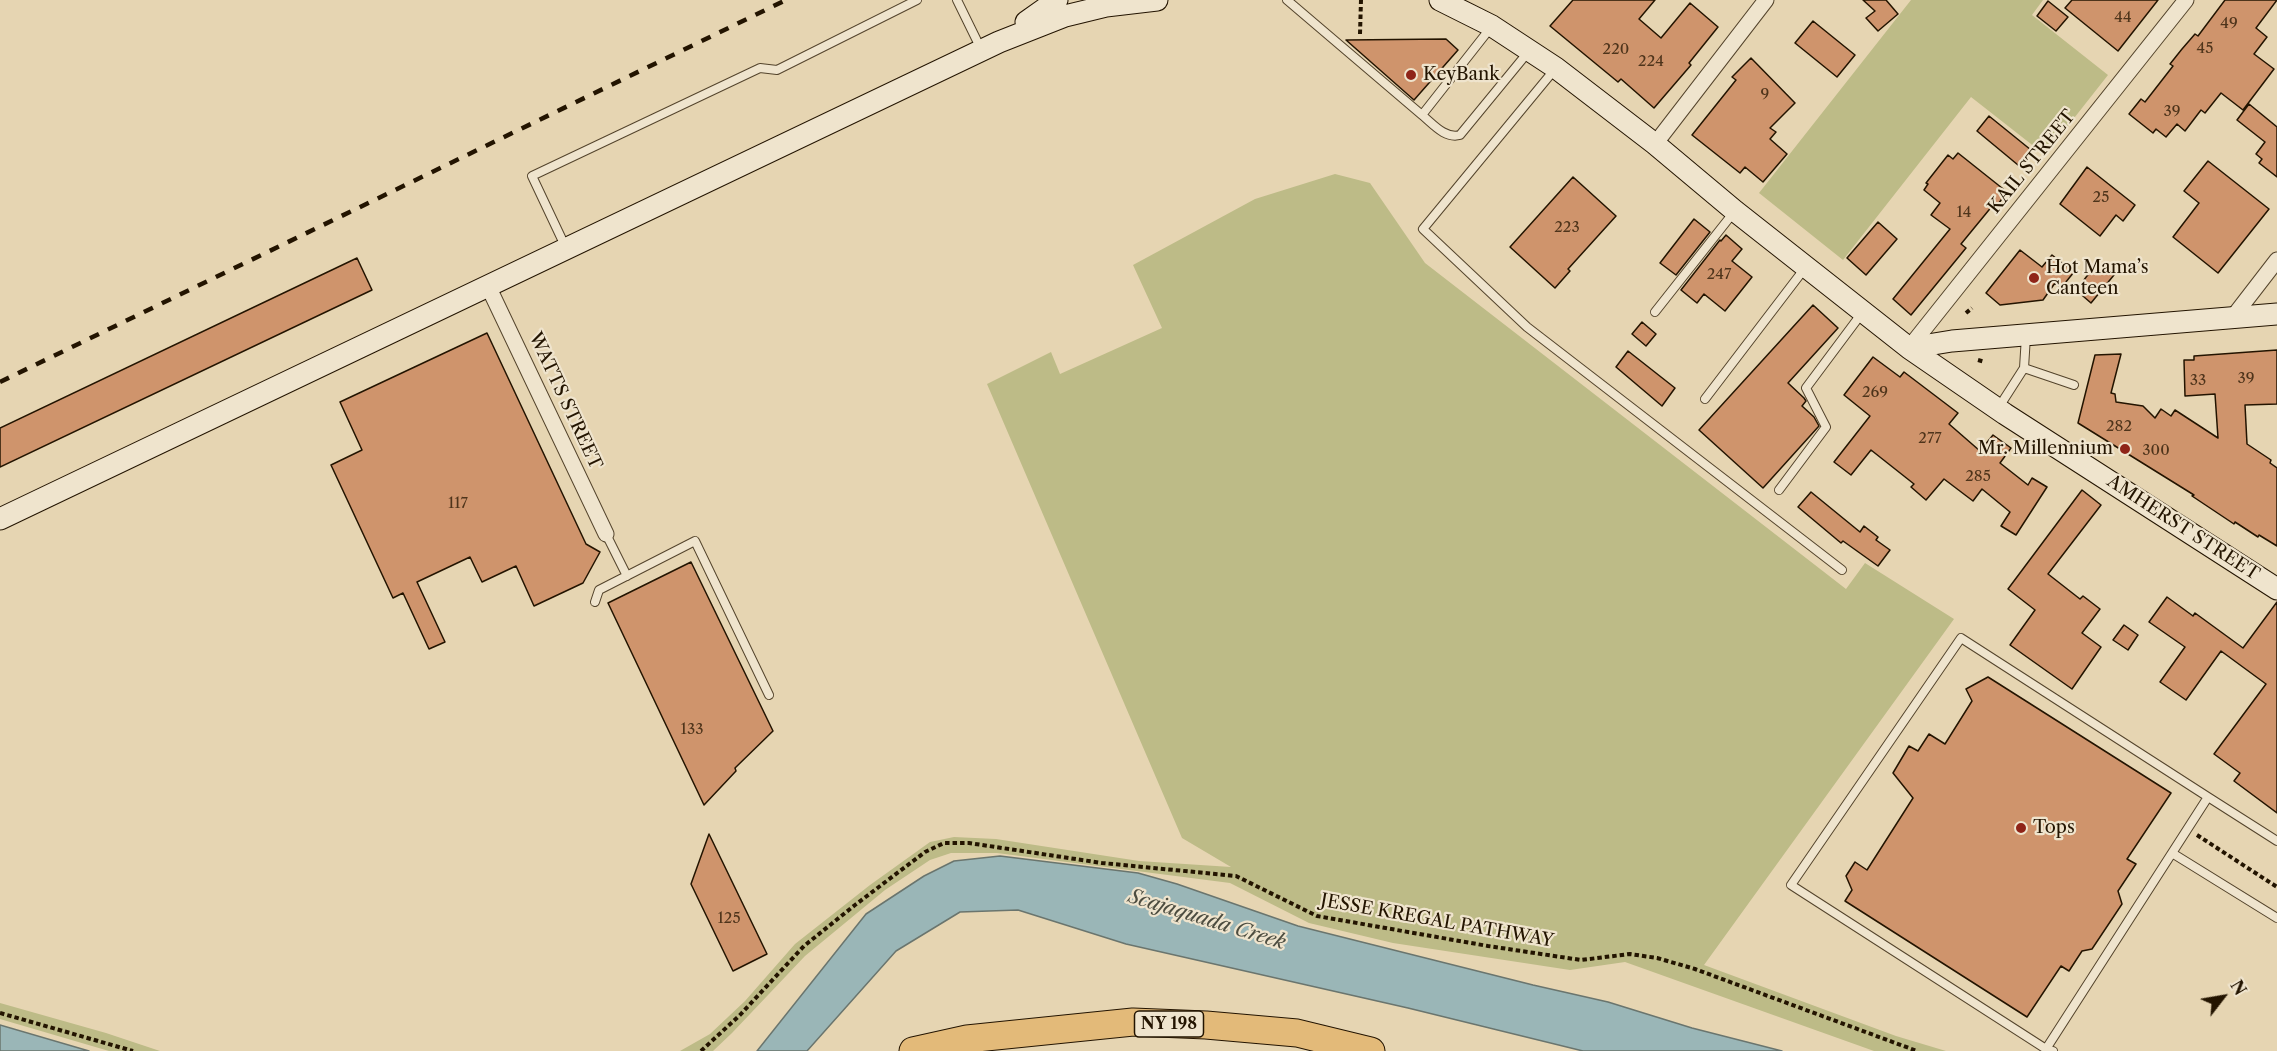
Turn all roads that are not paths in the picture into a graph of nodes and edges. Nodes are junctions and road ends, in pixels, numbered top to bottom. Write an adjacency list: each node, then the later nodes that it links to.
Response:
1 (917, 0): 16 (lane)
2 (957, 0): 10 (lane)
3 (1057, 0): 10 (main road)
4 (1157, 0): 10 (main road)
5 (1287, 0): 13 (lane)
6 (1766, 0): 14 (street)
7 (2186, 0): 25 (street, KAIL STREET)
8 (1453, 2): 9 (main road, AMHERST STREET)
9 (1492, 26): 11 (main road, AMHERST STREET); 13 (lane)
10 (990, 46): 16 (main road)
11 (1530, 50): 12 (main road, AMHERST STREET); 13 (lane)
12 (1556, 68): 14 (main road, AMHERST STREET); 33 (lane)
13 (1422, 114)
14 (1656, 144): 15 (main road, AMHERST STREET)
15 (1735, 211): 18 (main road, AMHERST STREET); 20 (lane)
16 (567, 248): 19 (main road)
17 (2277, 260): 23 (street)
18 (1806, 267): 21 (main road, AMHERST STREET); 28 (lane)
19 (489, 286): 31 (main road); 32 (street, WATTS STREET)
20 (1655, 312)
21 (1863, 312): 25 (main road, AMHERST STREET); 30 (lane)
22 (2277, 314): 23 (main road)
23 (2233, 317): 24 (main road)
24 (2026, 334): 25 (main road); 26 (lane)
25 (1909, 348): 29 (main road, AMHERST STREET)
26 (2024, 368): 27 (lane); 29 (lane)
27 (2074, 385)
28 (1705, 399)
29 (1998, 409): 35 (main road, AMHERST STREET)
30 (1779, 490)
31 (0, 519)
32 (606, 534): 34 (lane)
33 (1842, 570)
34 (627, 576): 36 (lane); 37 (lane)
35 (2277, 589)
36 (595, 602)
37 (770, 695)
38 (2208, 797): 39 (lane); 40 (lane); 42 (lane)
39 (2277, 841)
40 (2172, 853): 41 (lane); 42 (lane)
41 (2277, 918)
42 (2049, 1050)
43 (913, 1051): 44 (highway, NY 198)
44 (1371, 1051)

